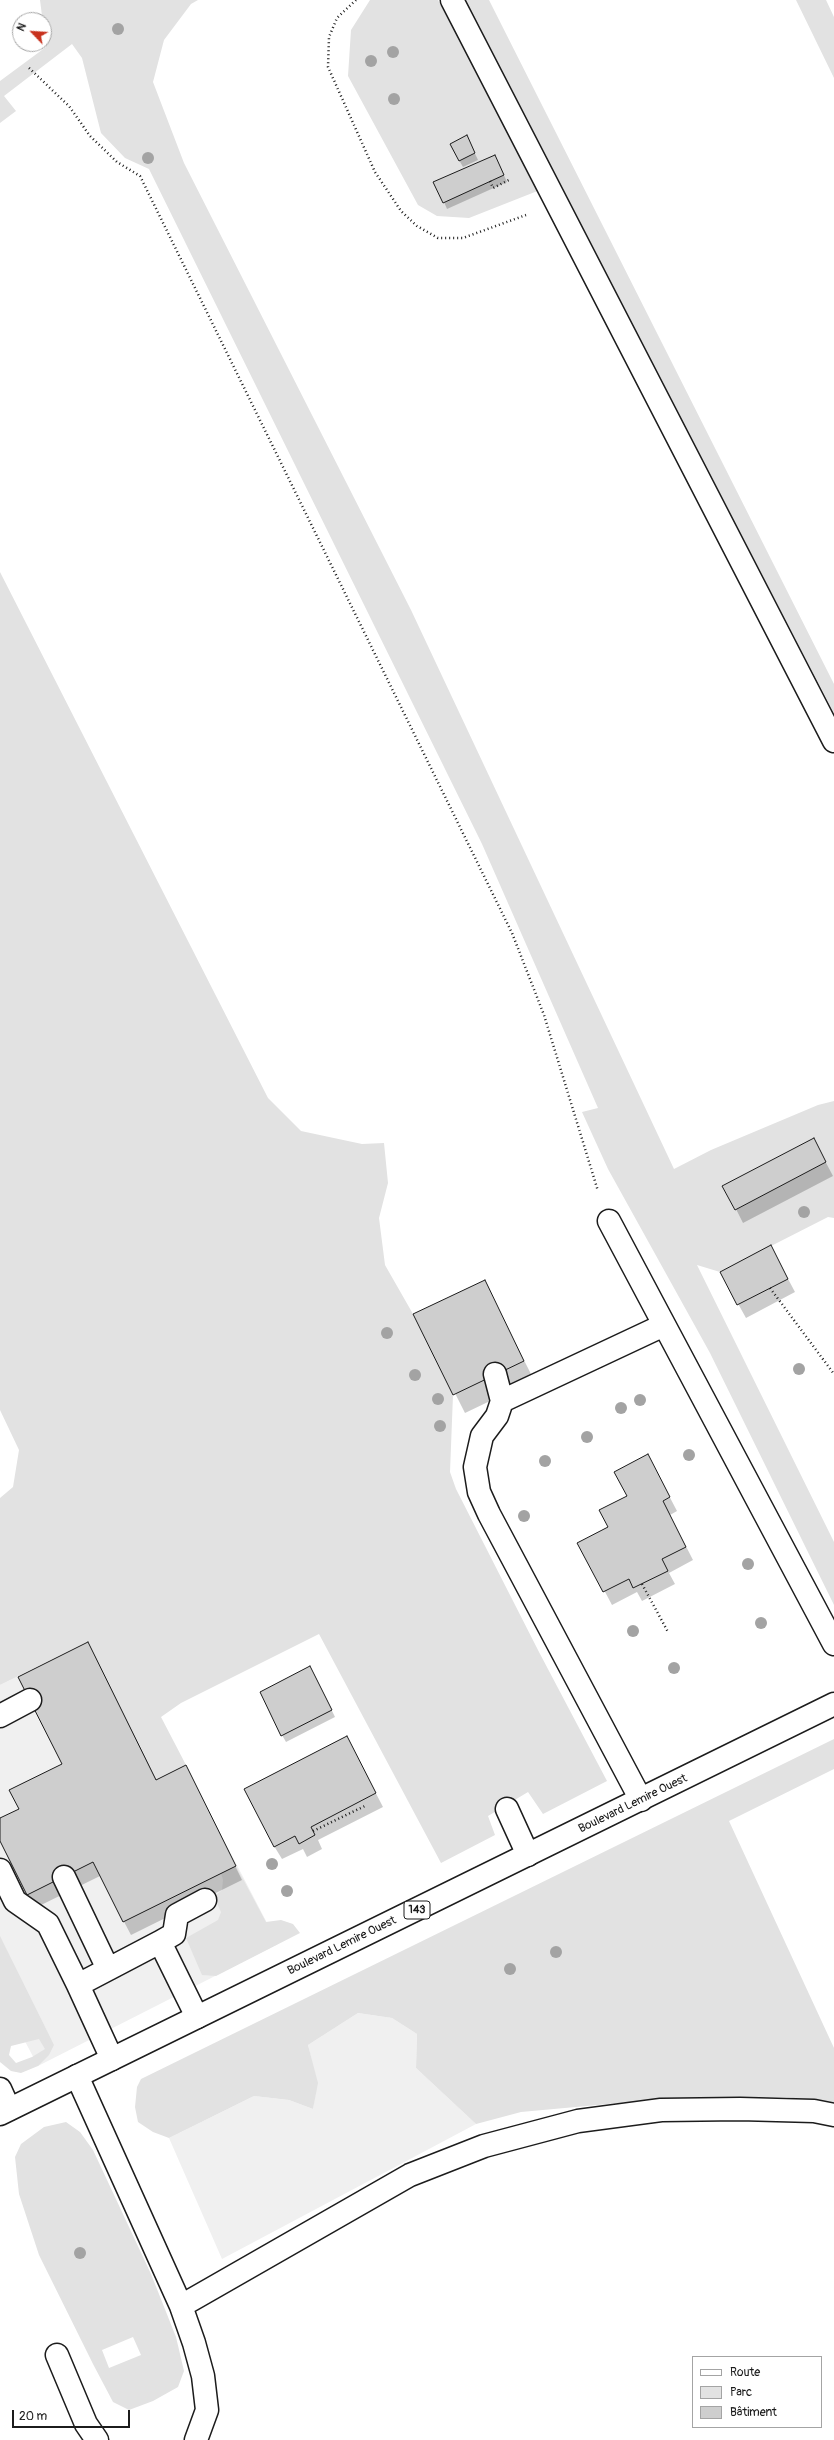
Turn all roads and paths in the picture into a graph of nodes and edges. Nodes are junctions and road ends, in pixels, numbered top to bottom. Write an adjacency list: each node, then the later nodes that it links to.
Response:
1 (356, 0): 4 (path)
2 (452, 0): 4 (main road)
3 (29, 68): 6 (path)
4 (556, 202): 5 (main road)
5 (834, 741)
6 (609, 1222): 8 (main road)
7 (770, 1288): 10 (path)
8 (664, 1325): 11 (main road); 14 (main road)
9 (496, 1374): 11 (main road)
10 (834, 1374)
11 (502, 1401): 18 (main road)
12 (642, 1584): 13 (path)
13 (668, 1632)
14 (834, 1644)
15 (30, 1700): 17 (main road)
16 (834, 1704): 18 (main road, Boulevard Lemire Ouest / 143)
17 (0, 1716)
18 (640, 1800): 22 (main road, Boulevard Lemire Ouest / 143)
19 (367, 1805): 21 (path)
20 (507, 1809): 22 (main road)
21 (313, 1831)
22 (528, 1855): 29 (main road, Boulevard Lemire Ouest / 143)
23 (0, 1870): 28 (main road)
24 (64, 1877): 27 (main road)
25 (205, 1900): 26 (main road)
26 (160, 1942): 27 (main road); 29 (main road)
27 (108, 1969): 28 (main road)
28 (78, 1985): 30 (main road)
29 (197, 2017): 30 (main road, Boulevard Lemire Ouest / 143)
30 (112, 2059): 31 (main road, Boulevard Lemire Ouest / 143)
31 (77, 2076): 33 (main road, Boulevard Lemire Ouest / 143); 35 (main road)
32 (0, 2089): 33 (main road)
33 (5, 2112)
34 (834, 2115): 35 (main road)
35 (182, 2306): 38 (main road)
36 (57, 2355): 37 (main road)
37 (97, 2440)
38 (196, 2440)

